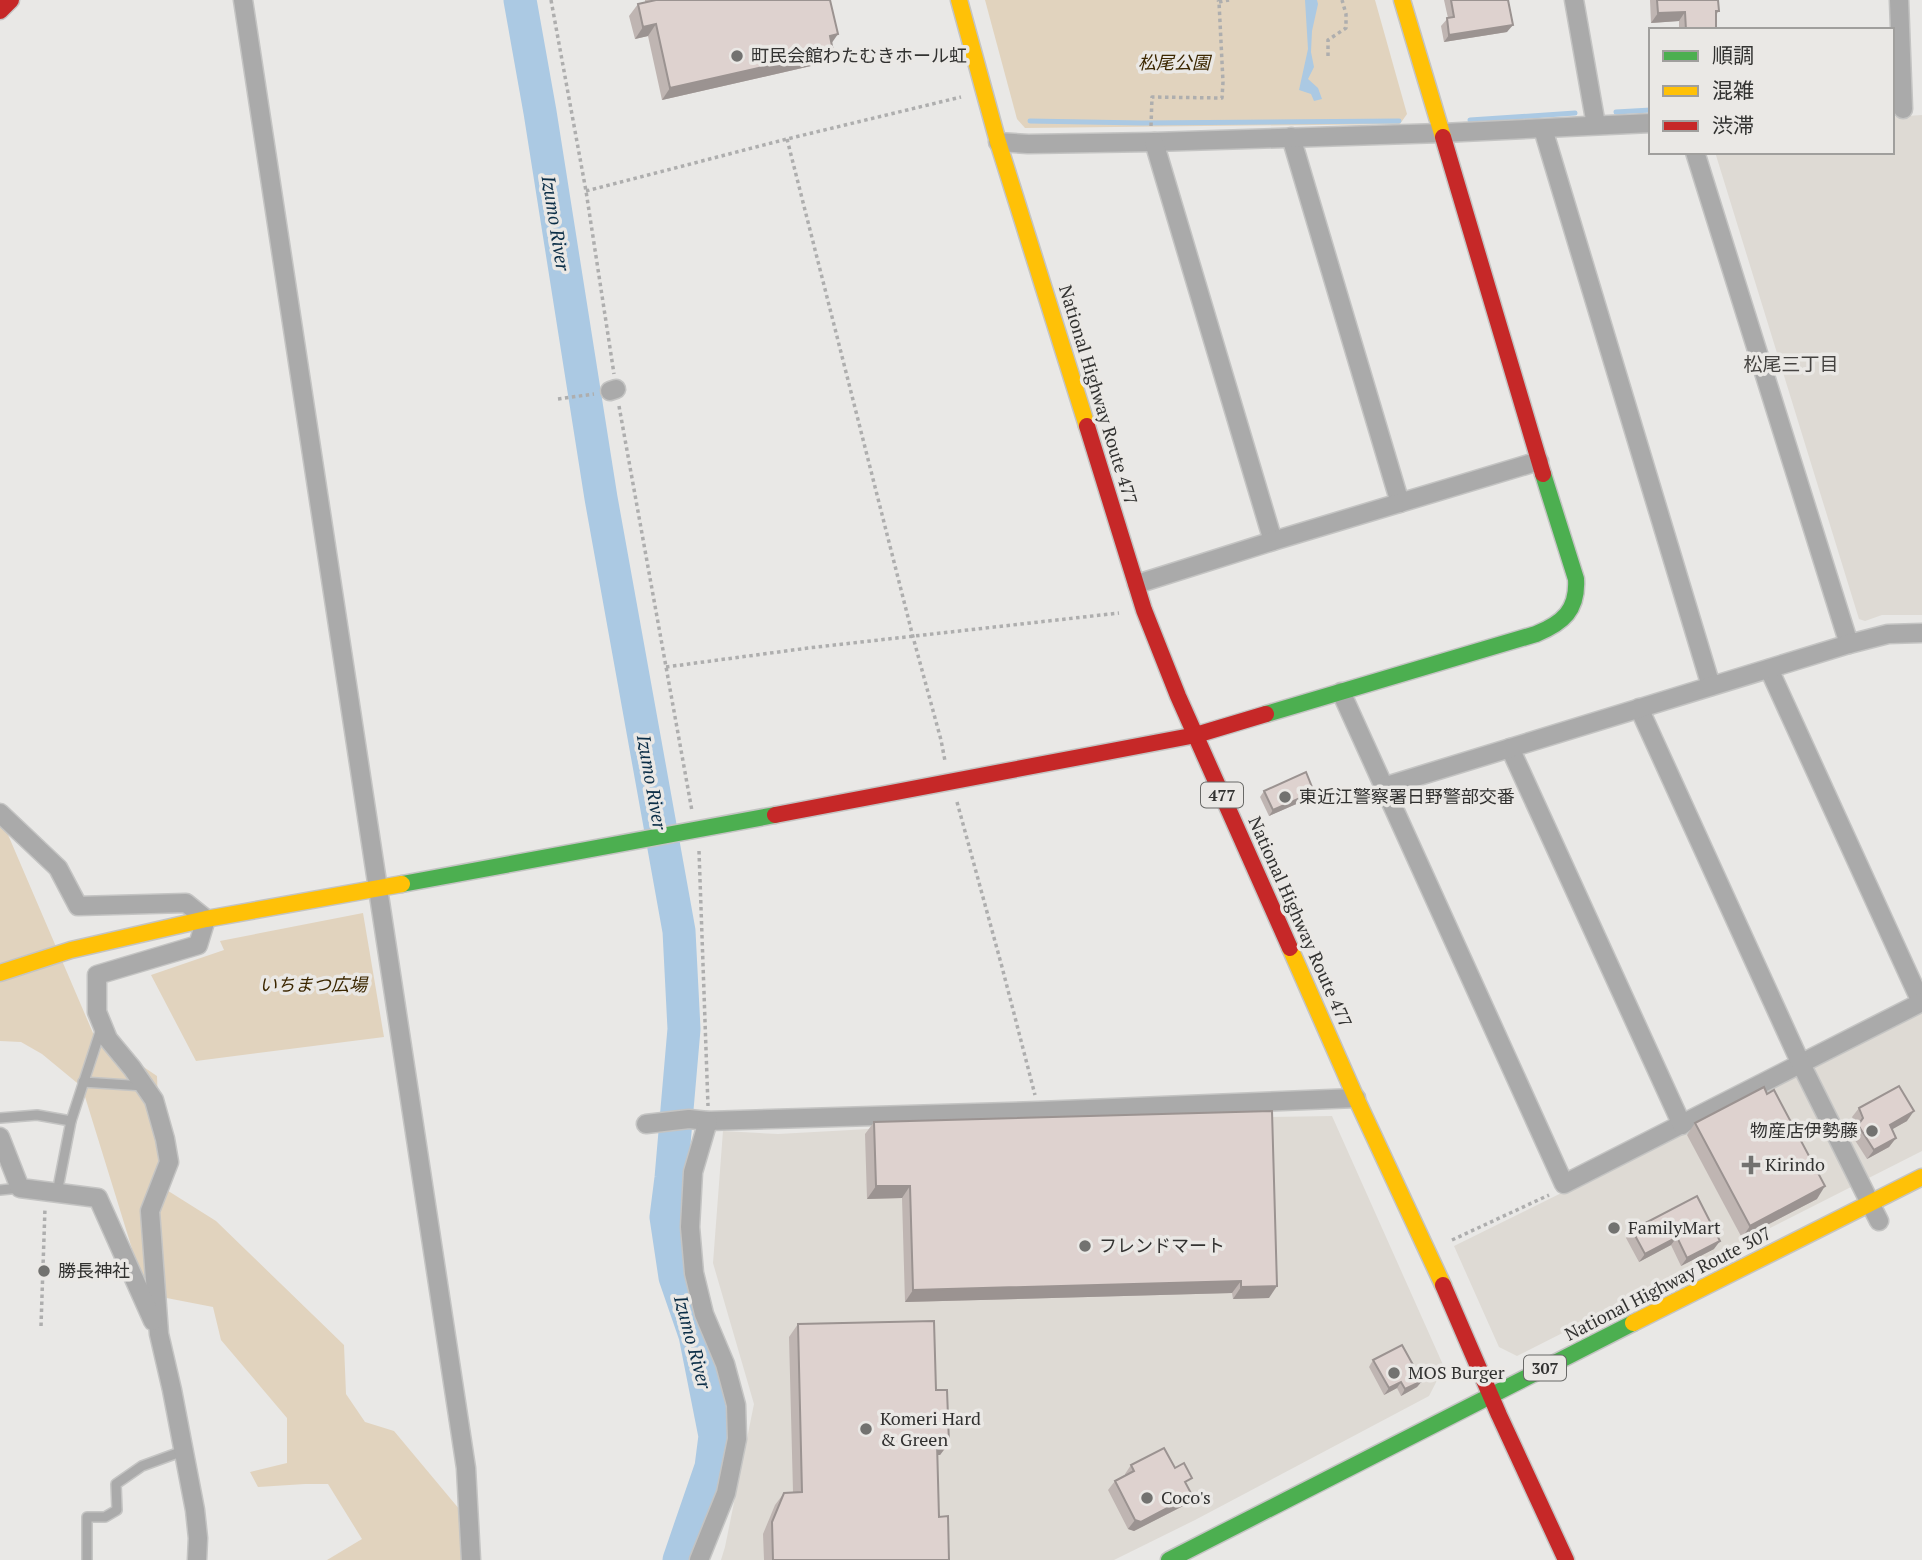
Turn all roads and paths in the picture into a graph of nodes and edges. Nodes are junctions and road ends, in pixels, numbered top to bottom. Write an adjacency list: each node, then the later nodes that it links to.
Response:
1 (11, 0): 11 (main road)
2 (243, 0): 47 (street)
3 (551, 0): 25 (path)
4 (959, 0): 13 (main road, National Highway Route 477 / 477)
5 (1229, 0): 10 (path)
6 (1342, 0): 12 (path)
7 (1402, 0): 19 (main road)
8 (1574, 0): 17 (street)
9 (1899, 0): 15 (street)
10 (1219, 1): 20 (path)
11 (0, 11)
12 (1328, 56)
13 (983, 91): 22 (path); 23 (main road, National Highway Route 477 / 477)
14 (1922, 107): 15 (street)
15 (1898, 109)
16 (1649, 124): 17 (street)
17 (1596, 125): 18 (street)
18 (1543, 129): 19 (street); 38 (street)
19 (1442, 133): 21 (street); 28 (main road)
20 (1152, 135): 21 (street); 23 (street); 30 (street)
21 (1291, 137): 29 (street)
22 (786, 139): 25 (path); 33 (path)
23 (998, 142): 31 (main road, National Highway Route 477 / 477)
24 (1696, 154): 35 (street)
25 (586, 191): 26 (path)
26 (613, 390): 27 (path); 36 (path)
27 (558, 399)
28 (1539, 461): 29 (street); 39 (main road)
29 (1400, 503): 30 (street)
30 (1273, 541): 31 (street)
31 (1137, 584): 32 (main road, National Highway Route 477 / 477)
32 (1144, 610): 33 (path); 41 (main road, National Highway Route 477 / 477)
33 (913, 637): 36 (path); 43 (path)
34 (1920, 637): 35 (street)
35 (1849, 645): 37 (street)
36 (666, 667): 46 (path)
37 (1769, 669): 38 (street); 50 (street)
38 (1712, 686): 40 (street)
39 (1341, 692): 41 (main road); 44 (street)
40 (1639, 708): 42 (street); 52 (street)
41 (1196, 735): 43 (main road); 55 (main road, National Highway Route 477 / 477)
42 (1510, 748): 44 (street); 61 (street)
43 (951, 782): 46 (main road); 56 (path)
44 (1383, 787): 64 (street)
45 (0, 813): 48 (street)
46 (697, 830): 47 (main road); 59 (path)
47 (377, 889): 48 (main road); 77 (street)
48 (206, 919): 49 (main road); 51 (street)
49 (0, 973)
50 (1921, 1002): 52 (street)
51 (102, 1025): 53 (lane); 54 (street)
52 (1801, 1064): 61 (street); 68 (street)
53 (83, 1082): 54 (lane); 58 (lane)
54 (145, 1086): 72 (street)
55 (1356, 1098): 56 (street); 70 (main road, National Highway Route 477 / 477)
56 (1039, 1111): 59 (street)
57 (0, 1118): 58 (lane)
58 (71, 1121): 67 (lane)
59 (708, 1121): 60 (street); 78 (street)
60 (646, 1124)
61 (1682, 1125): 64 (street)
62 (0, 1137): 65 (street)
63 (1922, 1177): 68 (main road, National Highway Route 307 / 307)
64 (1564, 1184): 70 (path)
65 (20, 1188): 66 (lane); 67 (street)
66 (0, 1190)
67 (51, 1192): 71 (path); 72 (street)
68 (1871, 1203): 69 (street); 73 (main road, National Highway Route 307 / 307)
69 (1879, 1221)
70 (1427, 1251): 73 (main road, National Highway Route 477 / 477)
71 (41, 1326)
72 (159, 1334): 74 (street)
73 (1490, 1395): 79 (main road, National Highway Route 307 / 307); 80 (main road, National Highway Route 477 / 477)
74 (184, 1451): 75 (lane); 76 (street)
75 (87, 1560)
76 (197, 1560)
77 (471, 1560)
78 (699, 1560)
79 (1170, 1560)
80 (1566, 1560)

